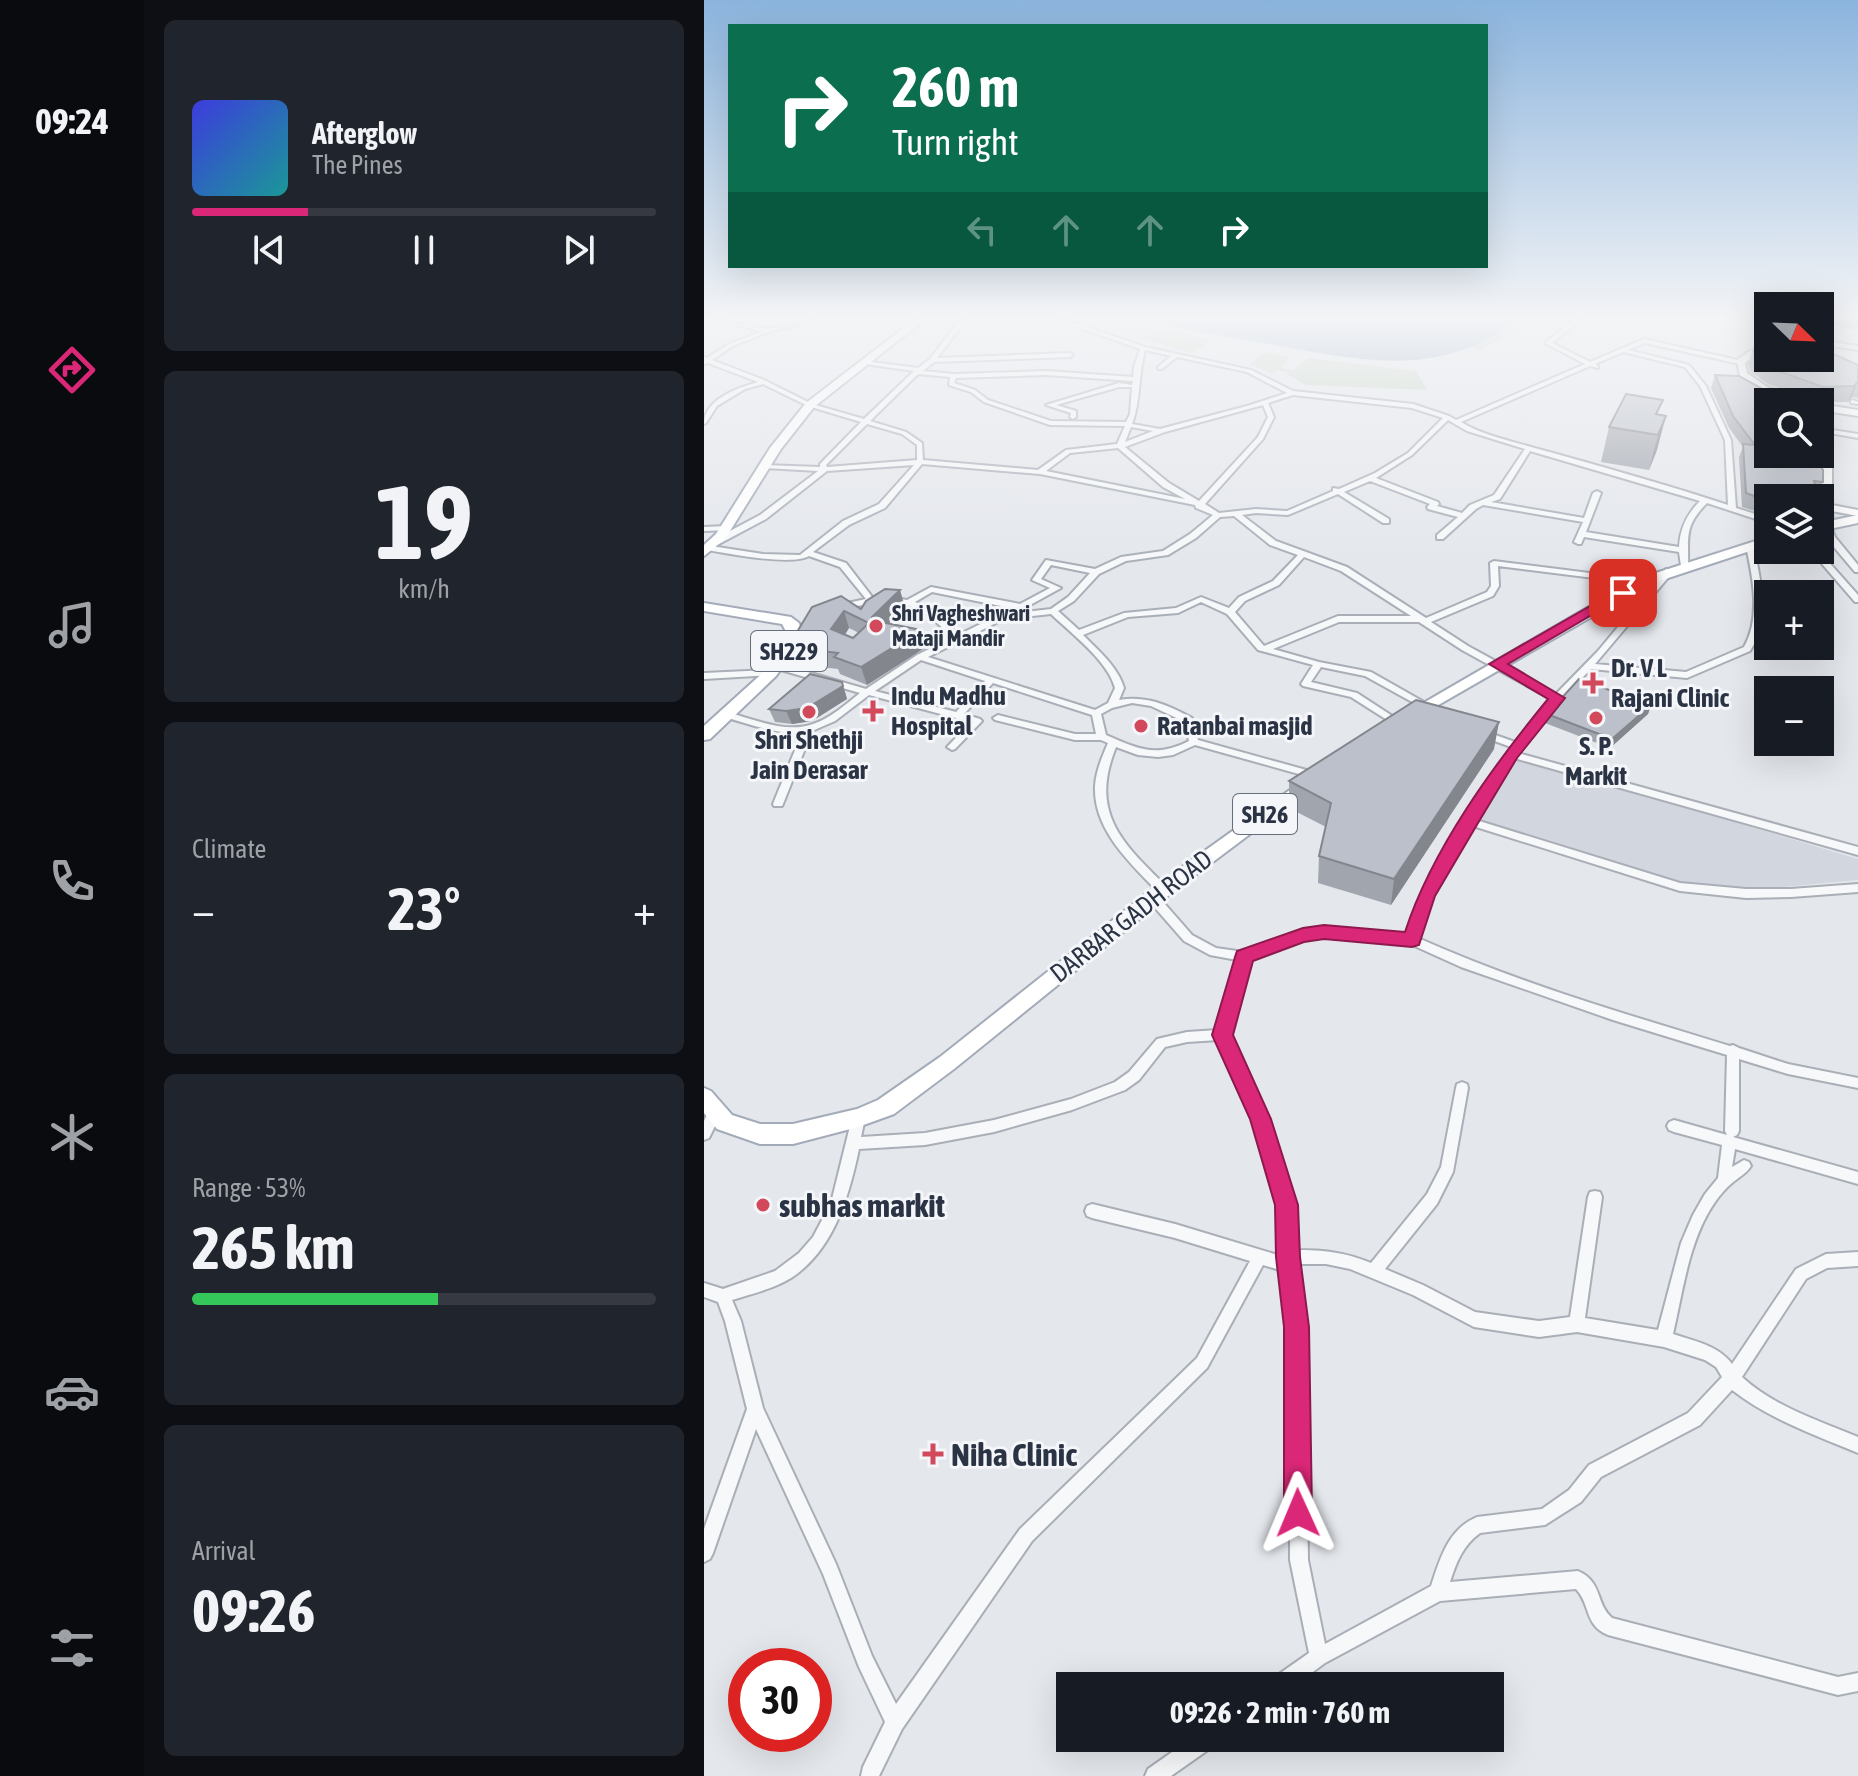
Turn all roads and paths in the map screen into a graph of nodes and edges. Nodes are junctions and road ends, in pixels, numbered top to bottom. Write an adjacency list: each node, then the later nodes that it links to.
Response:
1 (718, 403): 18 (street)
2 (806, 403): 12 (street)
3 (813, 403): 12 (main road)
4 (884, 403): 17 (street)
5 (991, 403): 19 (street)
6 (1056, 403): 15 (street)
7 (1133, 403): 19 (street)
8 (1265, 403): 21 (street); 35 (street)
9 (1391, 403): 16 (street)
10 (1510, 403): 20 (street)
11 (1711, 403): 36 (street)
12 (810, 405): 17 (street); 27 (main road)
13 (1856, 405): 14 (main road)
14 (1834, 406)
15 (1073, 417)
16 (1447, 417): 20 (street); 30 (street)
17 (865, 421): 26 (street); 28 (street)
18 (704, 422)
19 (1130, 424): 21 (street); 24 (street)
20 (1460, 424): 25 (street)
21 (1157, 430): 24 (street)
22 (1834, 432): 23 (street)
23 (1858, 436)
24 (1120, 446): 29 (street); 35 (street)
25 (1529, 448): 33 (street); 34 (street)
26 (920, 462): 28 (street); 29 (street); 54 (street)
27 (765, 466): 28 (street); 47 (main road)
28 (825, 469): 53 (street)
29 (1040, 472): 35 (street)
30 (1369, 478): 31 (street); 41 (street)
31 (1336, 490): 38 (street); 44 (street)
32 (1597, 493): 45 (street)
33 (1706, 499): 36 (street); 56 (street)
34 (1482, 503): 41 (street); 45 (street)
35 (1196, 505): 40 (street)
36 (1732, 508): 42 (street)
37 (1834, 508): 39 (main road)
38 (1235, 513): 40 (street); 55 (street)
39 (1858, 513)
40 (1218, 515): 59 (street)
41 (1464, 516): 49 (street)
42 (1754, 516)
43 (1858, 519): 46 (main road)
44 (1386, 521)
45 (1587, 521): 56 (street)
46 (1834, 524)
47 (726, 528): 48 (street); 53 (main road)
48 (704, 529)
49 (1440, 537)
50 (1834, 542): 58 (street)
51 (1754, 545): 52 (main road)
52 (1750, 546): 56 (main road); 75 (street)
53 (711, 548): 54 (street)
54 (808, 553): 61 (street)
55 (1303, 554): 67 (street); 68 (street)
56 (1679, 562): 60 (main road); 75 (street)
57 (1826, 564): 62 (street)
58 (1858, 570)
59 (1096, 572): 63 (street); 66 (street)
60 (1642, 582): 68 (street); 74 (main road)
61 (870, 599): 63 (street); 65 (street)
62 (1858, 600)
63 (909, 602): 70 (street)
64 (704, 607): 76 (main road, SH229)
65 (836, 609)
66 (1053, 611): 69 (street); 70 (street)
67 (1230, 612): 69 (street); 71 (street)
68 (1424, 620): 71 (street); 74 (street)
69 (1077, 634): 81 (street)
70 (956, 639): 72 (street)
71 (1265, 649): 73 (street)
72 (920, 657): 78 (street); 79 (street)
73 (1318, 664): 82 (street); 87 (street)
74 (1497, 664): 80 (street); 82 (main road)
75 (1590, 666): 80 (street)
76 (774, 670): 77 (street); 79 (street); 84 (main road, SH229)
77 (704, 676)
78 (992, 679): 83 (street); 85 (street)
79 (867, 692): 85 (street); 88 (street)
80 (1557, 698): 94 (street)
81 (1112, 703): 83 (street); 92 (street)
82 (1425, 710): 87 (main road)
83 (1096, 713): 91 (street)
84 (727, 715): 88 (street); 90 (main road, SH229)
85 (958, 715): 93 (street)
86 (998, 718): 91 (street)
87 (1393, 727)
88 (808, 729): 96 (street)
89 (1475, 730): 94 (street)
90 (704, 735)
91 (1108, 740): 92 (street); 100 (street)
92 (1194, 742): 95 (street)
93 (952, 747)
94 (1514, 750): 97 (street); 98 (street)
95 (1324, 772): 100 (main road, DARBAR GADH ROAD / SH26)
96 (778, 804)
97 (1470, 822): 99 (street); 101 (street)
98 (1858, 851)
99 (1858, 888)
100 (1158, 894): 102 (street); 108 (main road, DARBAR GADH ROAD / SH26)
101 (1412, 940): 102 (street); 104 (street)
102 (1244, 957): 103 (street)
103 (1223, 1035): 112 (street); 120 (street)
104 (1733, 1050): 105 (street); 111 (street)
105 (1858, 1083)
106 (1462, 1088): 121 (street)
107 (710, 1104): 108 (main road, DARBAR GADH ROAD / SH26); 110 (street)
108 (858, 1118): 112 (street)
109 (1674, 1126): 111 (street)
110 (704, 1134)
111 (1731, 1136): 114 (street); 115 (street)
112 (853, 1143): 123 (street)
113 (1744, 1166): 114 (street)
114 (1724, 1177): 125 (street)
115 (1858, 1178)
116 (1595, 1197): 124 (street)
117 (1092, 1211): 118 (street)
118 (1260, 1257): 120 (street); 134 (street)
119 (1858, 1259): 126 (street)
120 (1288, 1261): 121 (street); 131 (street)
121 (1373, 1272): 124 (street)
122 (704, 1290): 123 (street)
123 (723, 1296): 127 (street)
124 (1577, 1324): 125 (street)
125 (1664, 1339): 126 (street)
126 (1732, 1378): 128 (street); 130 (street)
127 (755, 1409): 129 (street); 134 (street)
128 (1858, 1445)
129 (704, 1553)
130 (1438, 1592): 131 (street); 133 (street)
131 (1319, 1657): 132 (street)
132 (1298, 1672)
133 (1858, 1682)
134 (895, 1722): 136 (street)
135 (1188, 1752): 137 (street)
136 (870, 1775)
137 (1155, 1776)

